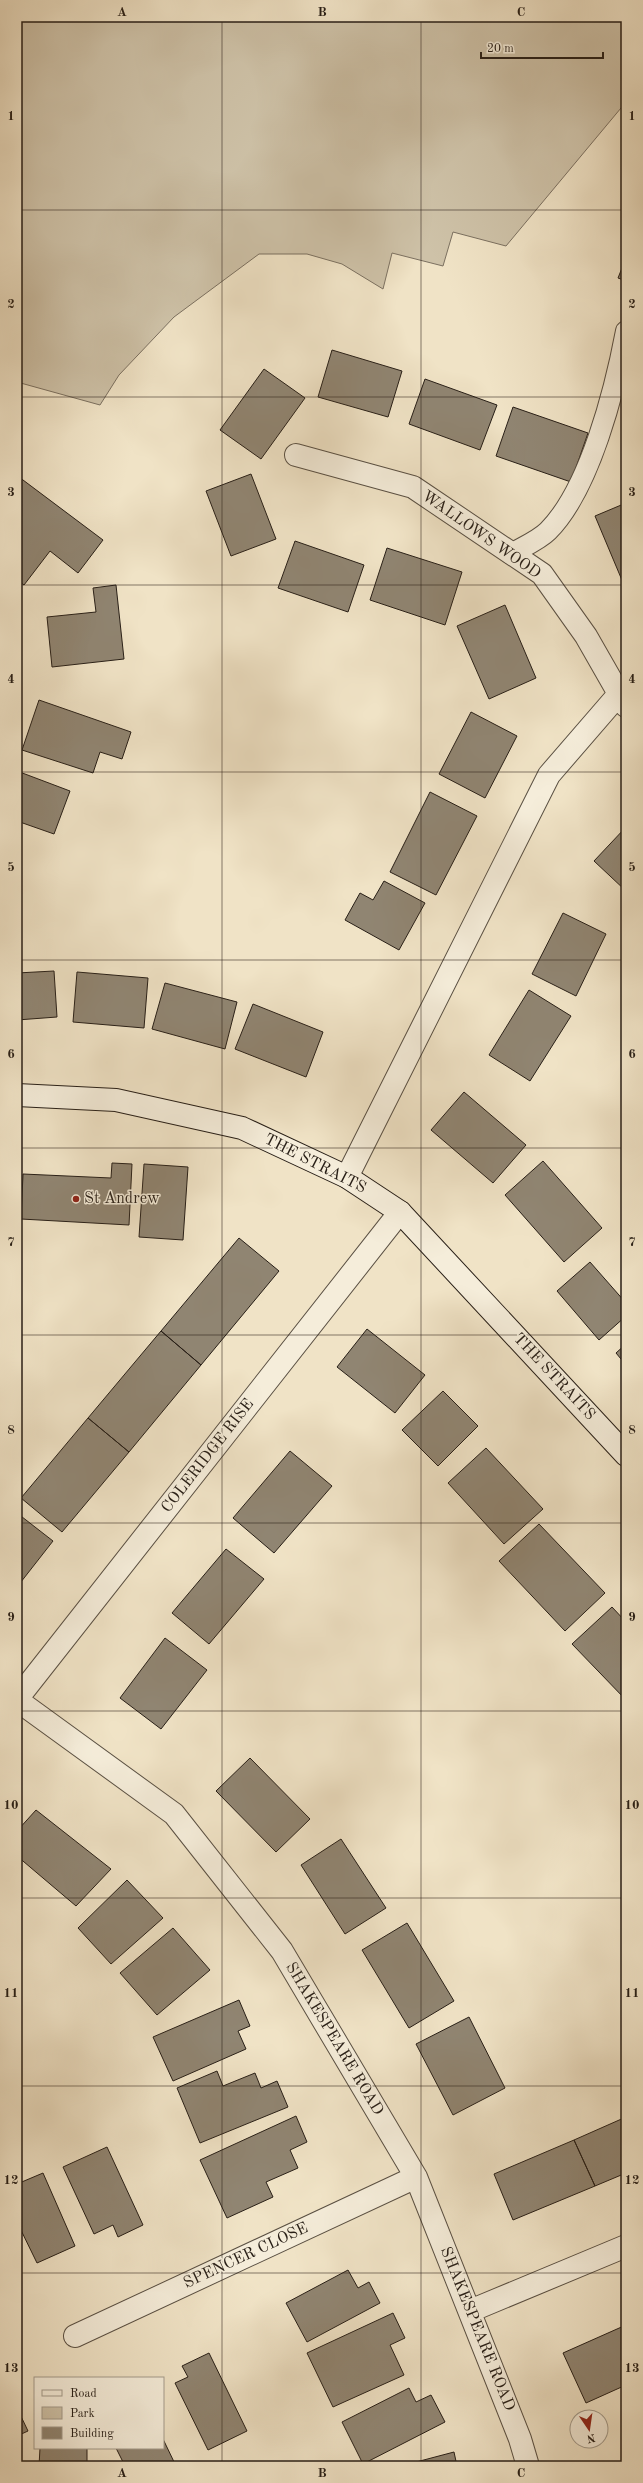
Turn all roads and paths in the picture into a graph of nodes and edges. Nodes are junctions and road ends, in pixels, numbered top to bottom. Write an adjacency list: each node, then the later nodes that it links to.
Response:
1 (626, 331): 3 (lane)
2 (296, 455): 3 (street, WALLOWS WOOD)
3 (512, 554): 4 (street, WALLOWS WOOD)
4 (623, 700): 6 (street)
5 (17, 1095): 6 (street, THE STRAITS)
6 (347, 1177): 7 (street, THE STRAITS)
7 (400, 1212): 8 (street, THE STRAITS); 9 (street, COLERIDGE RISE)
8 (626, 1454)
9 (17, 1700): 10 (street, SHAKESPEARE ROAD)
10 (416, 2177): 12 (street, SHAKESPEARE ROAD); 13 (street, SPENCER CLOSE)
11 (626, 2246): 12 (street)
12 (470, 2310): 14 (street, SHAKESPEARE ROAD)
13 (75, 2336)
14 (528, 2466)

